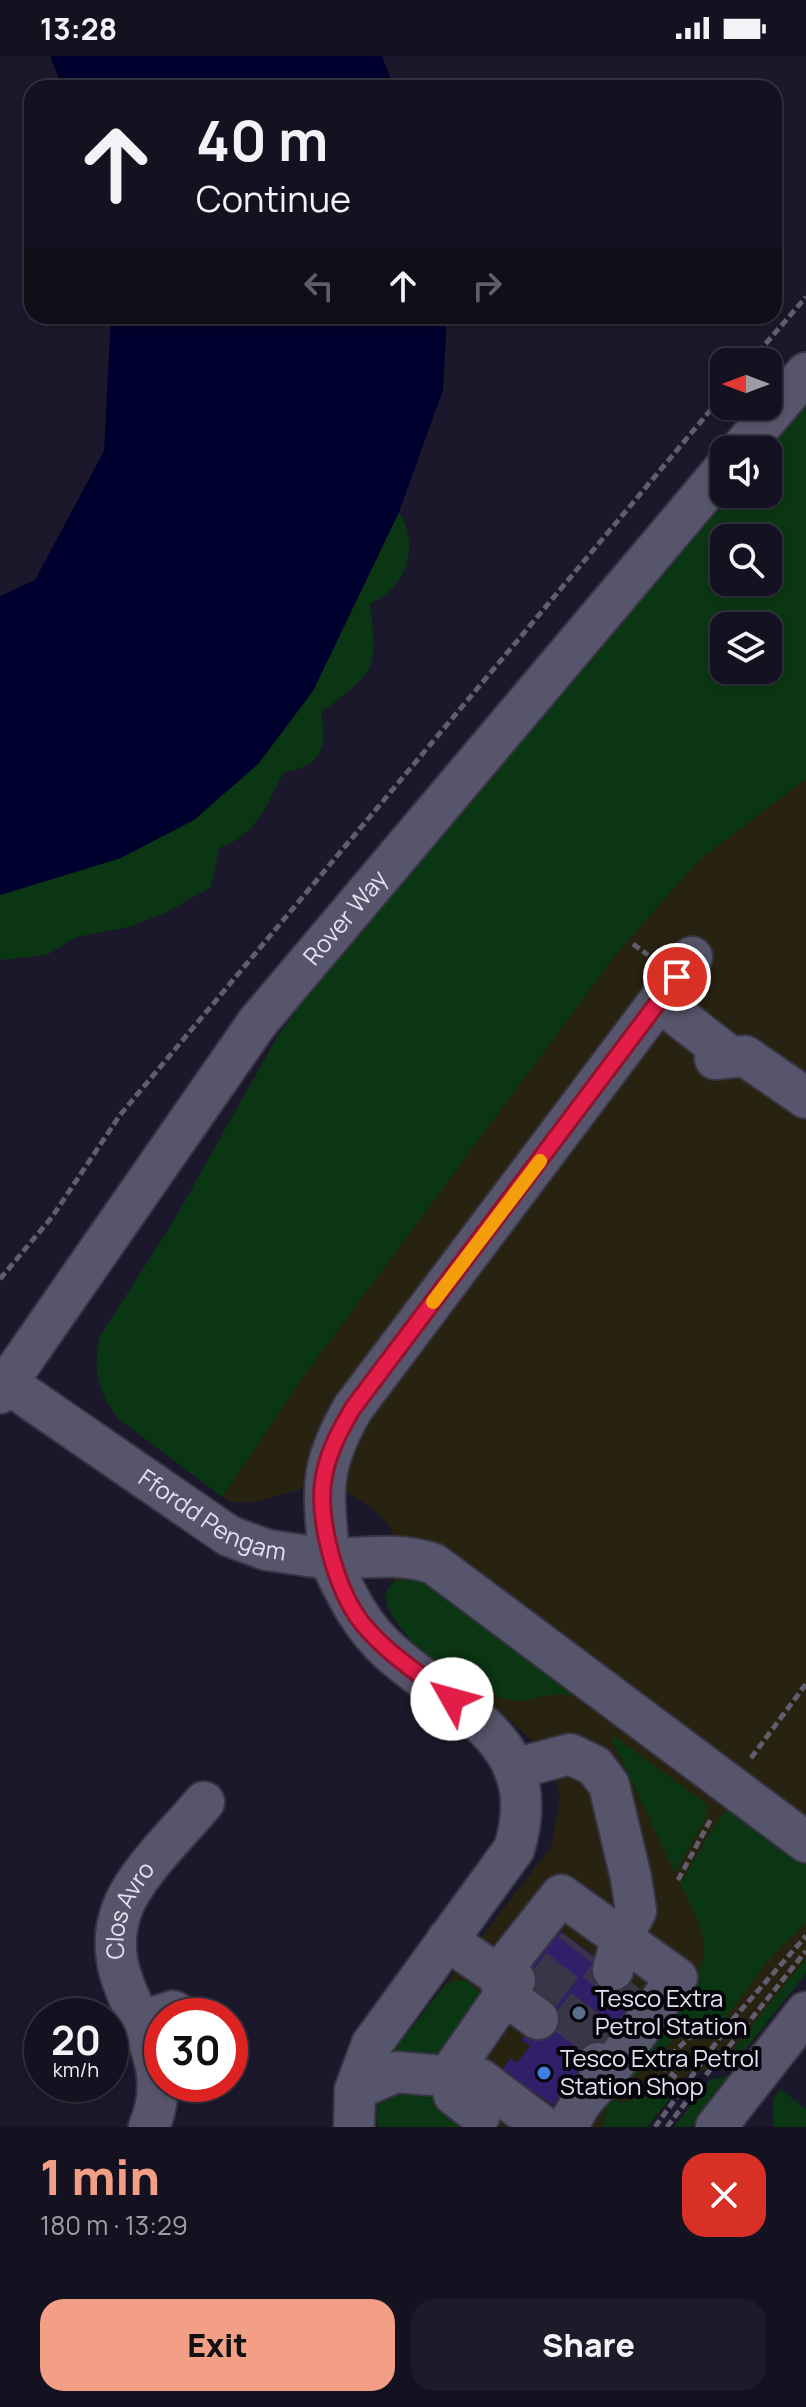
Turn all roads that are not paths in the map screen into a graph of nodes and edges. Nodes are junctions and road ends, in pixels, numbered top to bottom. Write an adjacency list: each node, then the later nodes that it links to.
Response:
1 (806, 373): 2 (street)
2 (752, 436)
3 (710, 486): 7 (street, Rover Way)
4 (692, 957): 5 (street)
5 (660, 1002): 6 (street); 8 (street)
6 (806, 1098)
7 (4, 1388): 8 (street, Ffordd Pengam)
8 (329, 1559): 9 (street); 11 (street, Ffordd Pengam)
9 (514, 1769): 12 (street); 13 (street)
10 (204, 1802): 16 (street, Clos Avro)
11 (806, 1842)
12 (447, 1940): 14 (street); 19 (street)
13 (608, 1954): 14 (street); 17 (street)
14 (520, 1996): 18 (street)
15 (806, 2012): 24 (street)
16 (142, 2021): 20 (street, Clos Avro)
17 (602, 2072): 22 (street); 23 (street)
18 (472, 2090): 19 (street); 21 (street)
19 (355, 2108)
20 (149, 2127)
21 (544, 2127)
22 (567, 2127)
23 (585, 2127)
24 (716, 2127)

